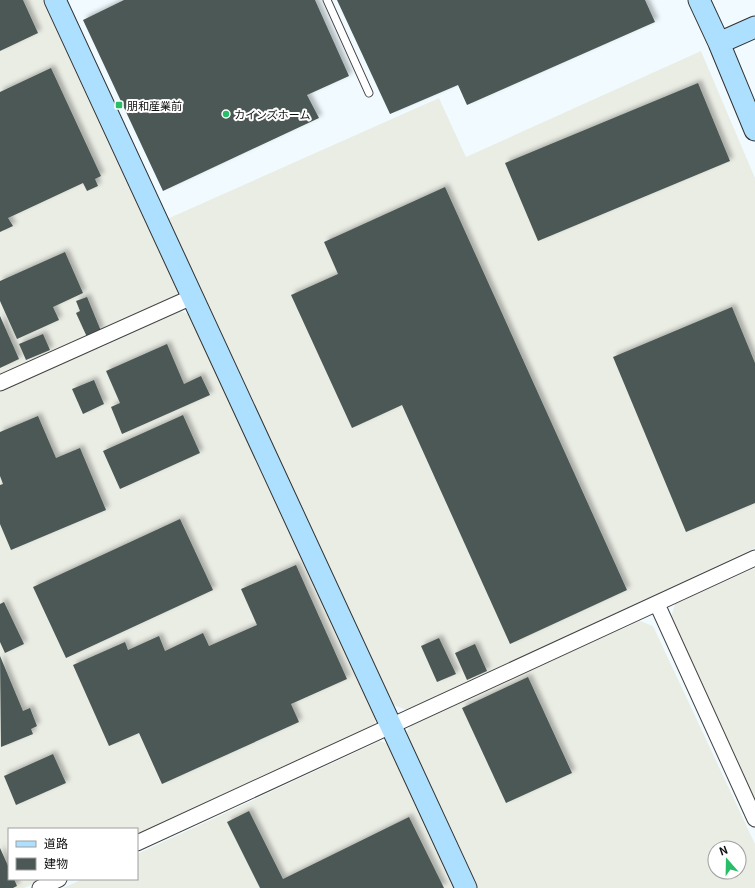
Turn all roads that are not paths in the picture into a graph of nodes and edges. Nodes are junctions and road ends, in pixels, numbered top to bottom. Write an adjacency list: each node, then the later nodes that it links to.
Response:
1 (55, 0): 8 (street)
2 (327, 0): 6 (lane)
3 (699, 0): 5 (street)
4 (755, 27): 5 (street)
5 (719, 43): 7 (street)
6 (369, 93)
7 (755, 130)
8 (192, 297): 9 (street); 12 (street)
9 (0, 383)
10 (755, 558): 11 (street)
11 (657, 604): 12 (street); 13 (street)
12 (392, 726): 14 (street); 17 (street)
13 (755, 819)
14 (138, 843)
15 (58, 880): 16 (street)
16 (40, 888)
17 (466, 888)

